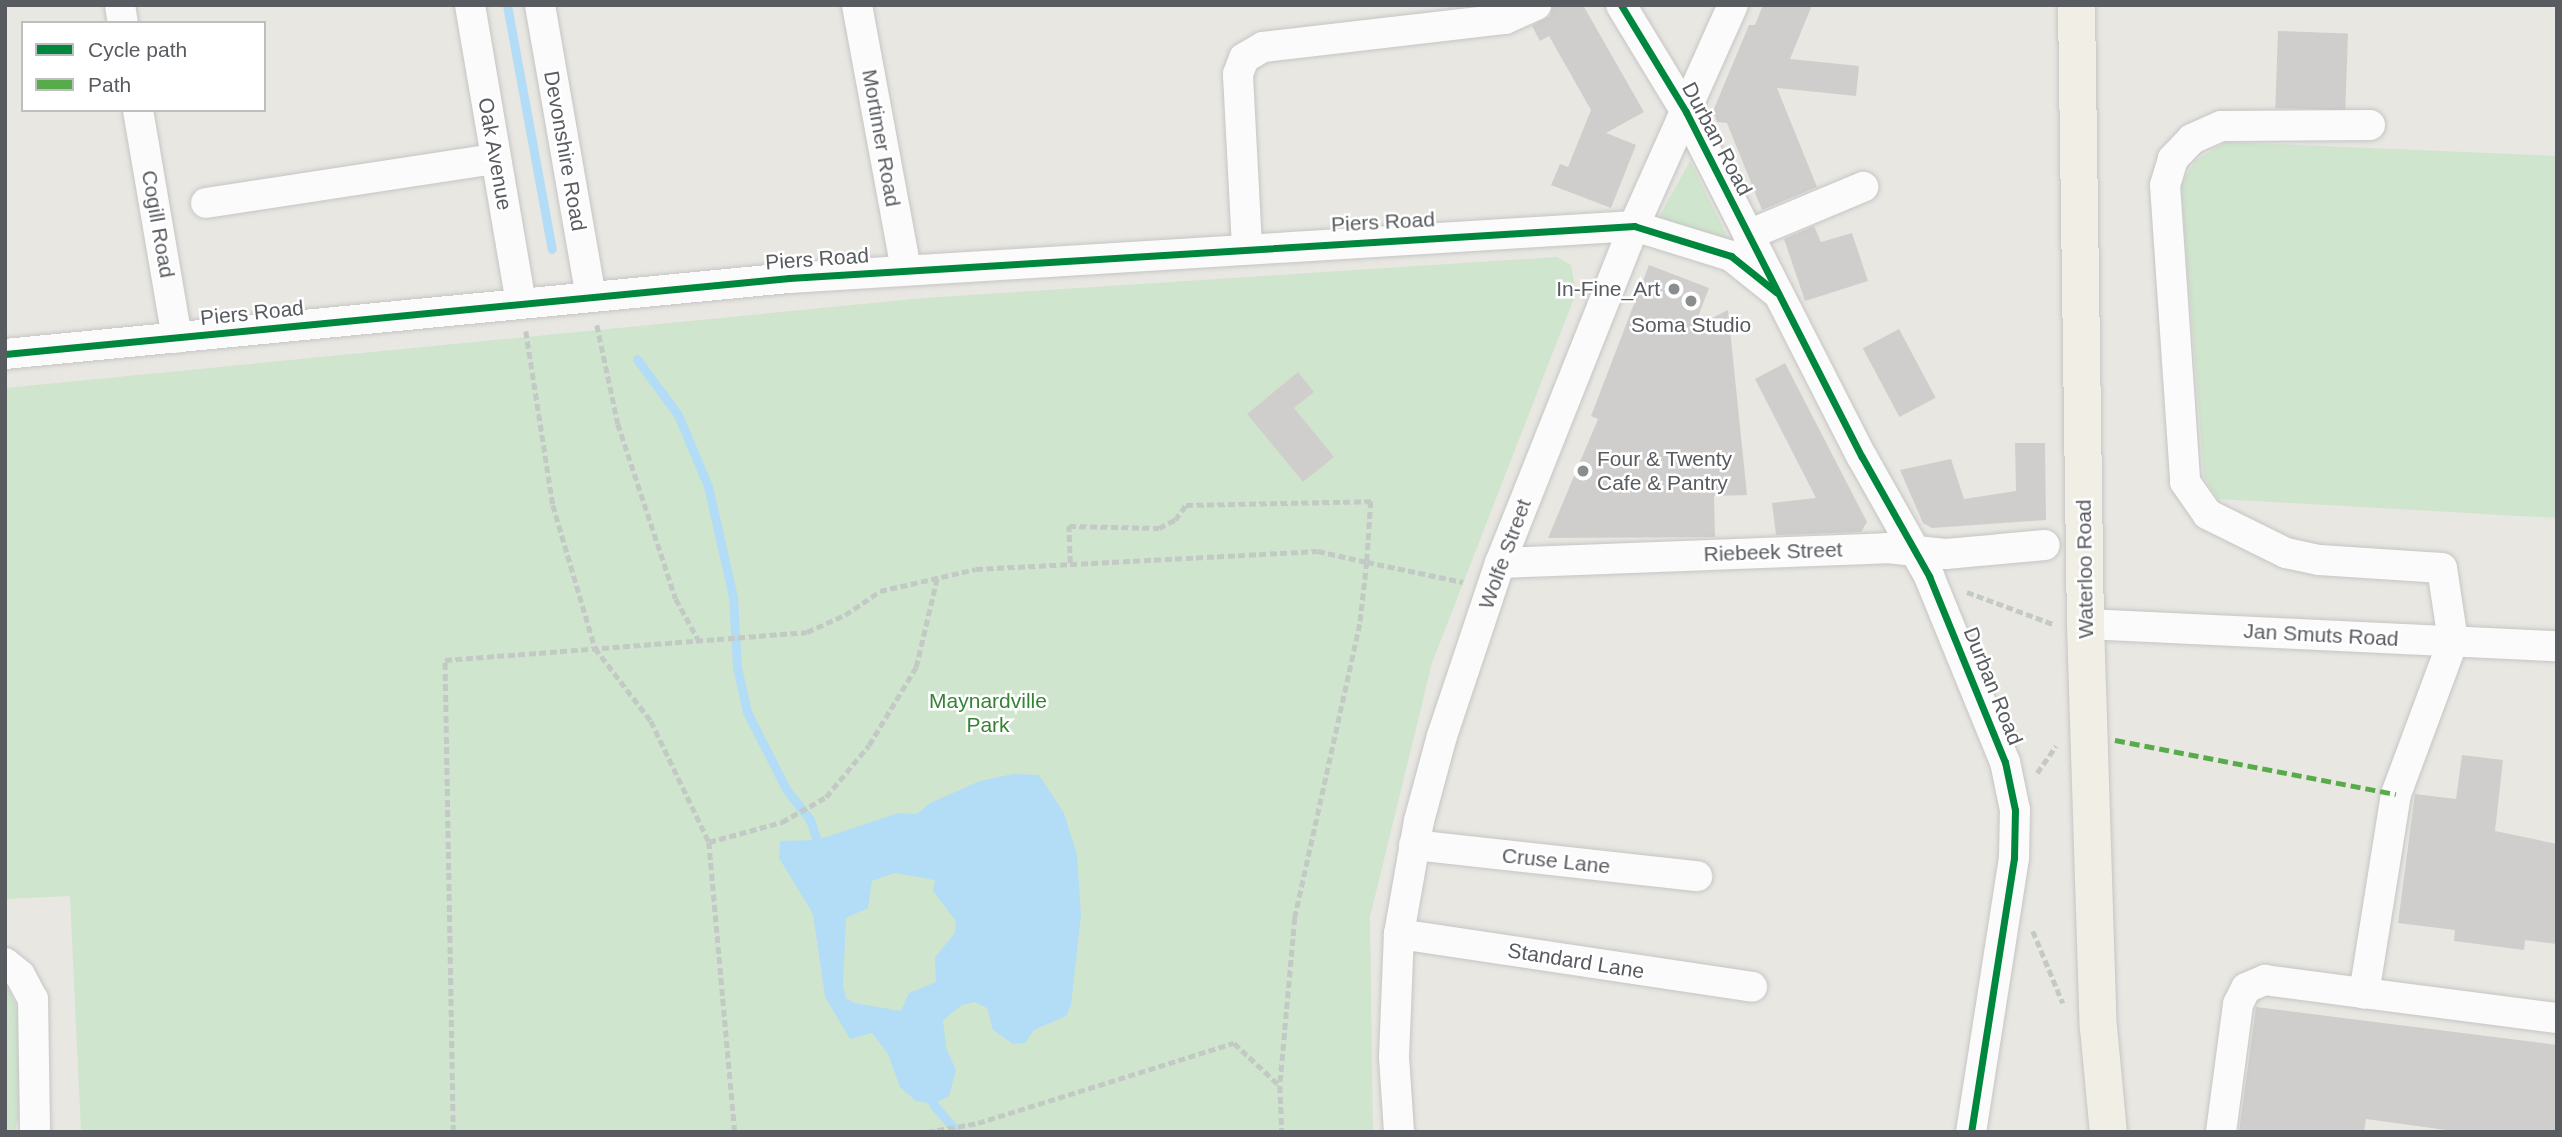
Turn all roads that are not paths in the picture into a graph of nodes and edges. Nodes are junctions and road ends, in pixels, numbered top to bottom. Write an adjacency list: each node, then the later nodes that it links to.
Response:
1 (470, 5): 11 (street, Oak Avenue)
2 (540, 5): 18 (street, Devonshire Road)
3 (857, 5): 17 (street, Mortimer Road)
4 (1536, 5): 16 (street)
5 (1621, 5): 9 (street, Durban Road)
6 (1733, 5): 9 (street, Wolfe Street)
7 (2076, 5): 25 (main road, Waterloo Road)
8 (138, 112): 20 (street, Cogill Road)
9 (1686, 112): 14 (street, Wolfe Street); 15 (street, Durban Road)
10 (2370, 125): 26 (street)
11 (495, 159): 13 (street); 19 (street, Oak Avenue)
12 (1863, 187): 15 (street)
13 (206, 204)
14 (1634, 226): 15 (street, Durban Road); 16 (street, Piers Road); 24 (street, Wolfe Street)
15 (1740, 246): 23 (street, Durban Road)
16 (1247, 247): 17 (street, Piers Road)
17 (906, 270): 18 (street, Piers Road)
18 (593, 307): 19 (street, Piers Road)
19 (523, 313): 20 (street, Piers Road)
20 (177, 338): 21 (street, Piers Road)
21 (5, 354)
22 (2045, 545): 23 (street, Riebeek Street)
23 (1913, 548): 24 (street, Riebeek Street); 37 (street, Durban Road)
24 (1500, 563): 28 (street, Wolfe Street)
25 (2073, 624): 26 (street, Jan Smuts Road); 38 (main road, Waterloo Road)
26 (2453, 641): 27 (street, Jan Smuts Road); 33 (street)
27 (2557, 646)
28 (1414, 845): 29 (street, Cruse Lane); 30 (street, Wolfe Street)
29 (1697, 876)
30 (1399, 934): 32 (street, Standard Lane); 36 (street, Wolfe Street)
31 (5, 963): 35 (street)
32 (1752, 987)
33 (2364, 993): 34 (street); 39 (street)
34 (2557, 1018)
35 (35, 1132)
36 (1399, 1132)
37 (1971, 1132)
38 (2108, 1132)
39 (2221, 1132)

